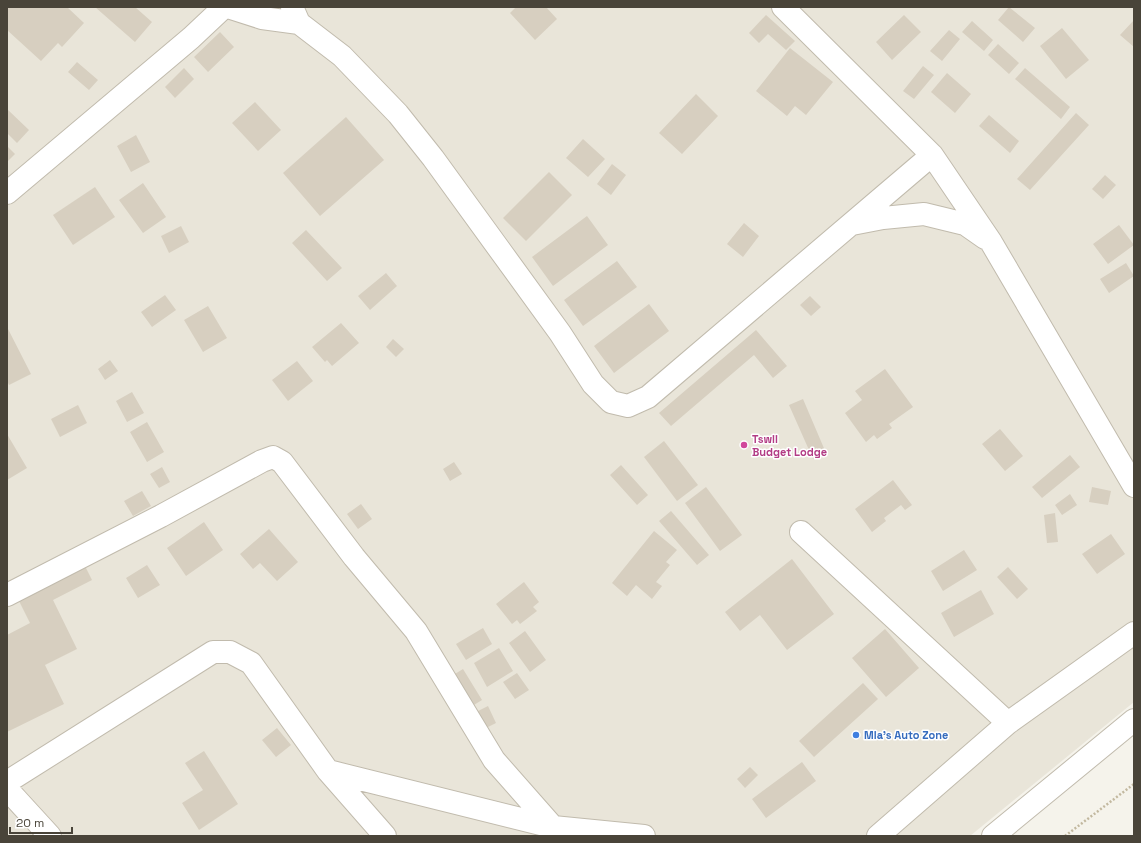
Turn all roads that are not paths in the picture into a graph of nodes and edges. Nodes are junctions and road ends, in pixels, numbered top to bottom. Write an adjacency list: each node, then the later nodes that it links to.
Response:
1 (224, 7): 6 (street)
2 (228, 7): 4 (street)
3 (783, 7): 5 (street)
4 (295, 15): 7 (street)
5 (932, 155): 7 (street); 8 (street)
6 (7, 193)
7 (851, 224): 8 (street)
8 (991, 242): 9 (street)
9 (1134, 486)
10 (800, 532): 14 (street)
11 (7, 596): 18 (street)
12 (1134, 633): 14 (street)
13 (1134, 720): 23 (street)
14 (1008, 723): 22 (street)
15 (328, 771): 16 (street); 18 (street); 20 (street)
16 (7, 782)
17 (7, 789): 19 (street)
18 (553, 827): 21 (street)
19 (50, 836)
20 (385, 836)
21 (644, 836)
22 (878, 836)
23 (993, 836)

